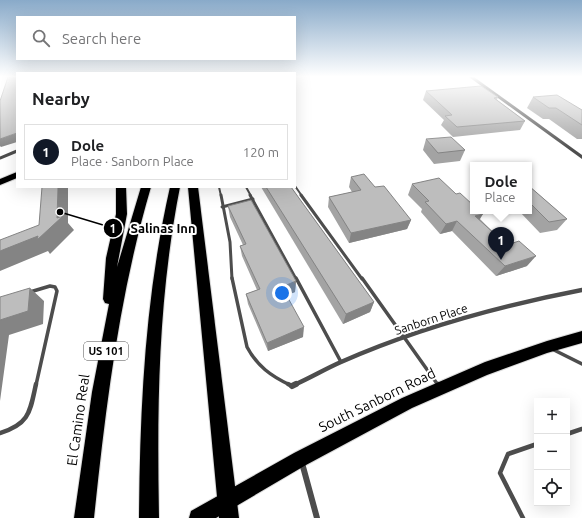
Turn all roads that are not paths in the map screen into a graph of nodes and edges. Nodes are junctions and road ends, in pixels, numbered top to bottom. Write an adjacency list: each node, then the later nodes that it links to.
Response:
1 (505, 101): 3 (street)
2 (16, 151): 4 (street)
3 (582, 157)
4 (0, 158)
5 (16, 170): 7 (highway)
6 (16, 175): 8 (highway)
7 (0, 177)
8 (0, 182)
9 (296, 187): 22 (lane)
10 (121, 188): 20 (highway)
11 (146, 188): 20 (highway, El Camino Real / US 101)
12 (175, 188): 35 (highway)
13 (193, 188): 33 (highway)
14 (219, 188): 17 (lane)
15 (247, 188): 16 (lane)
16 (253, 199): 17 (lane); 24 (lane)
17 (222, 207): 26 (lane)
18 (582, 290): 22 (street, Sanborn Place)
19 (22, 295): 29 (lane)
20 (109, 335): 34 (highway, El Camino Real / US 101)
21 (582, 336): 23 (highway, South Sanborn Road)
22 (405, 338): 24 (street, Sanborn Place); 27 (lane)
23 (547, 347): 25 (lane); 27 (highway, South Sanborn Road)
24 (341, 362): 26 (street, Sanborn Place)
25 (582, 364)
26 (292, 386)
27 (440, 388): 32 (highway, South Sanborn Road)
28 (582, 429): 30 (lane)
29 (0, 433)
30 (570, 433)
31 (534, 445): 38 (lane)
32 (300, 459): 33 (highway, South Sanborn Road); 37 (street)
33 (228, 510): 36 (highway, South Sanborn Road)
34 (84, 518)
35 (149, 518)
36 (198, 518)
37 (317, 518)
38 (523, 518)

